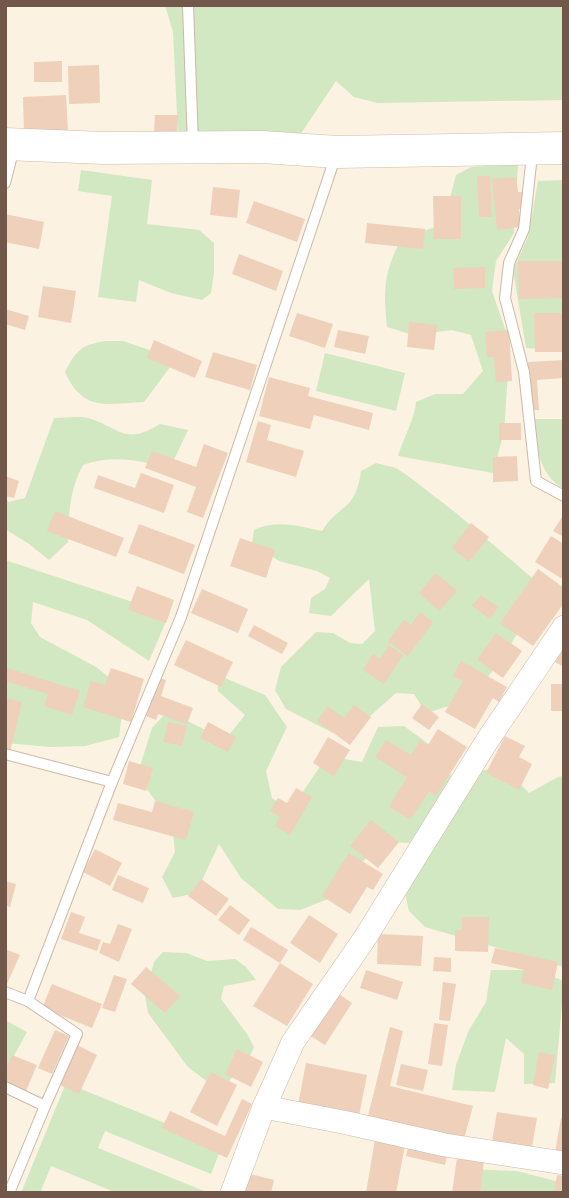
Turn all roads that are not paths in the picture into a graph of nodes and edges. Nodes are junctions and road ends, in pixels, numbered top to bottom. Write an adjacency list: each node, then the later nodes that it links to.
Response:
1 (188, 5): 3 (lane)
2 (10, 144): 3 (street); 7 (lane)
3 (193, 147): 6 (street)
4 (529, 148): 5 (street); 6 (street); 8 (lane)
5 (564, 148)
6 (337, 152): 11 (lane)
7 (5, 183)
8 (564, 496)
9 (564, 627): 16 (street)
10 (5, 754): 11 (lane)
11 (112, 782): 13 (lane)
12 (5, 992): 13 (lane)
13 (28, 1001): 15 (lane)
14 (5, 1087): 15 (lane)
15 (45, 1105): 18 (lane)
16 (264, 1107): 17 (street); 19 (street)
17 (564, 1163)
18 (9, 1193)
19 (232, 1193)

